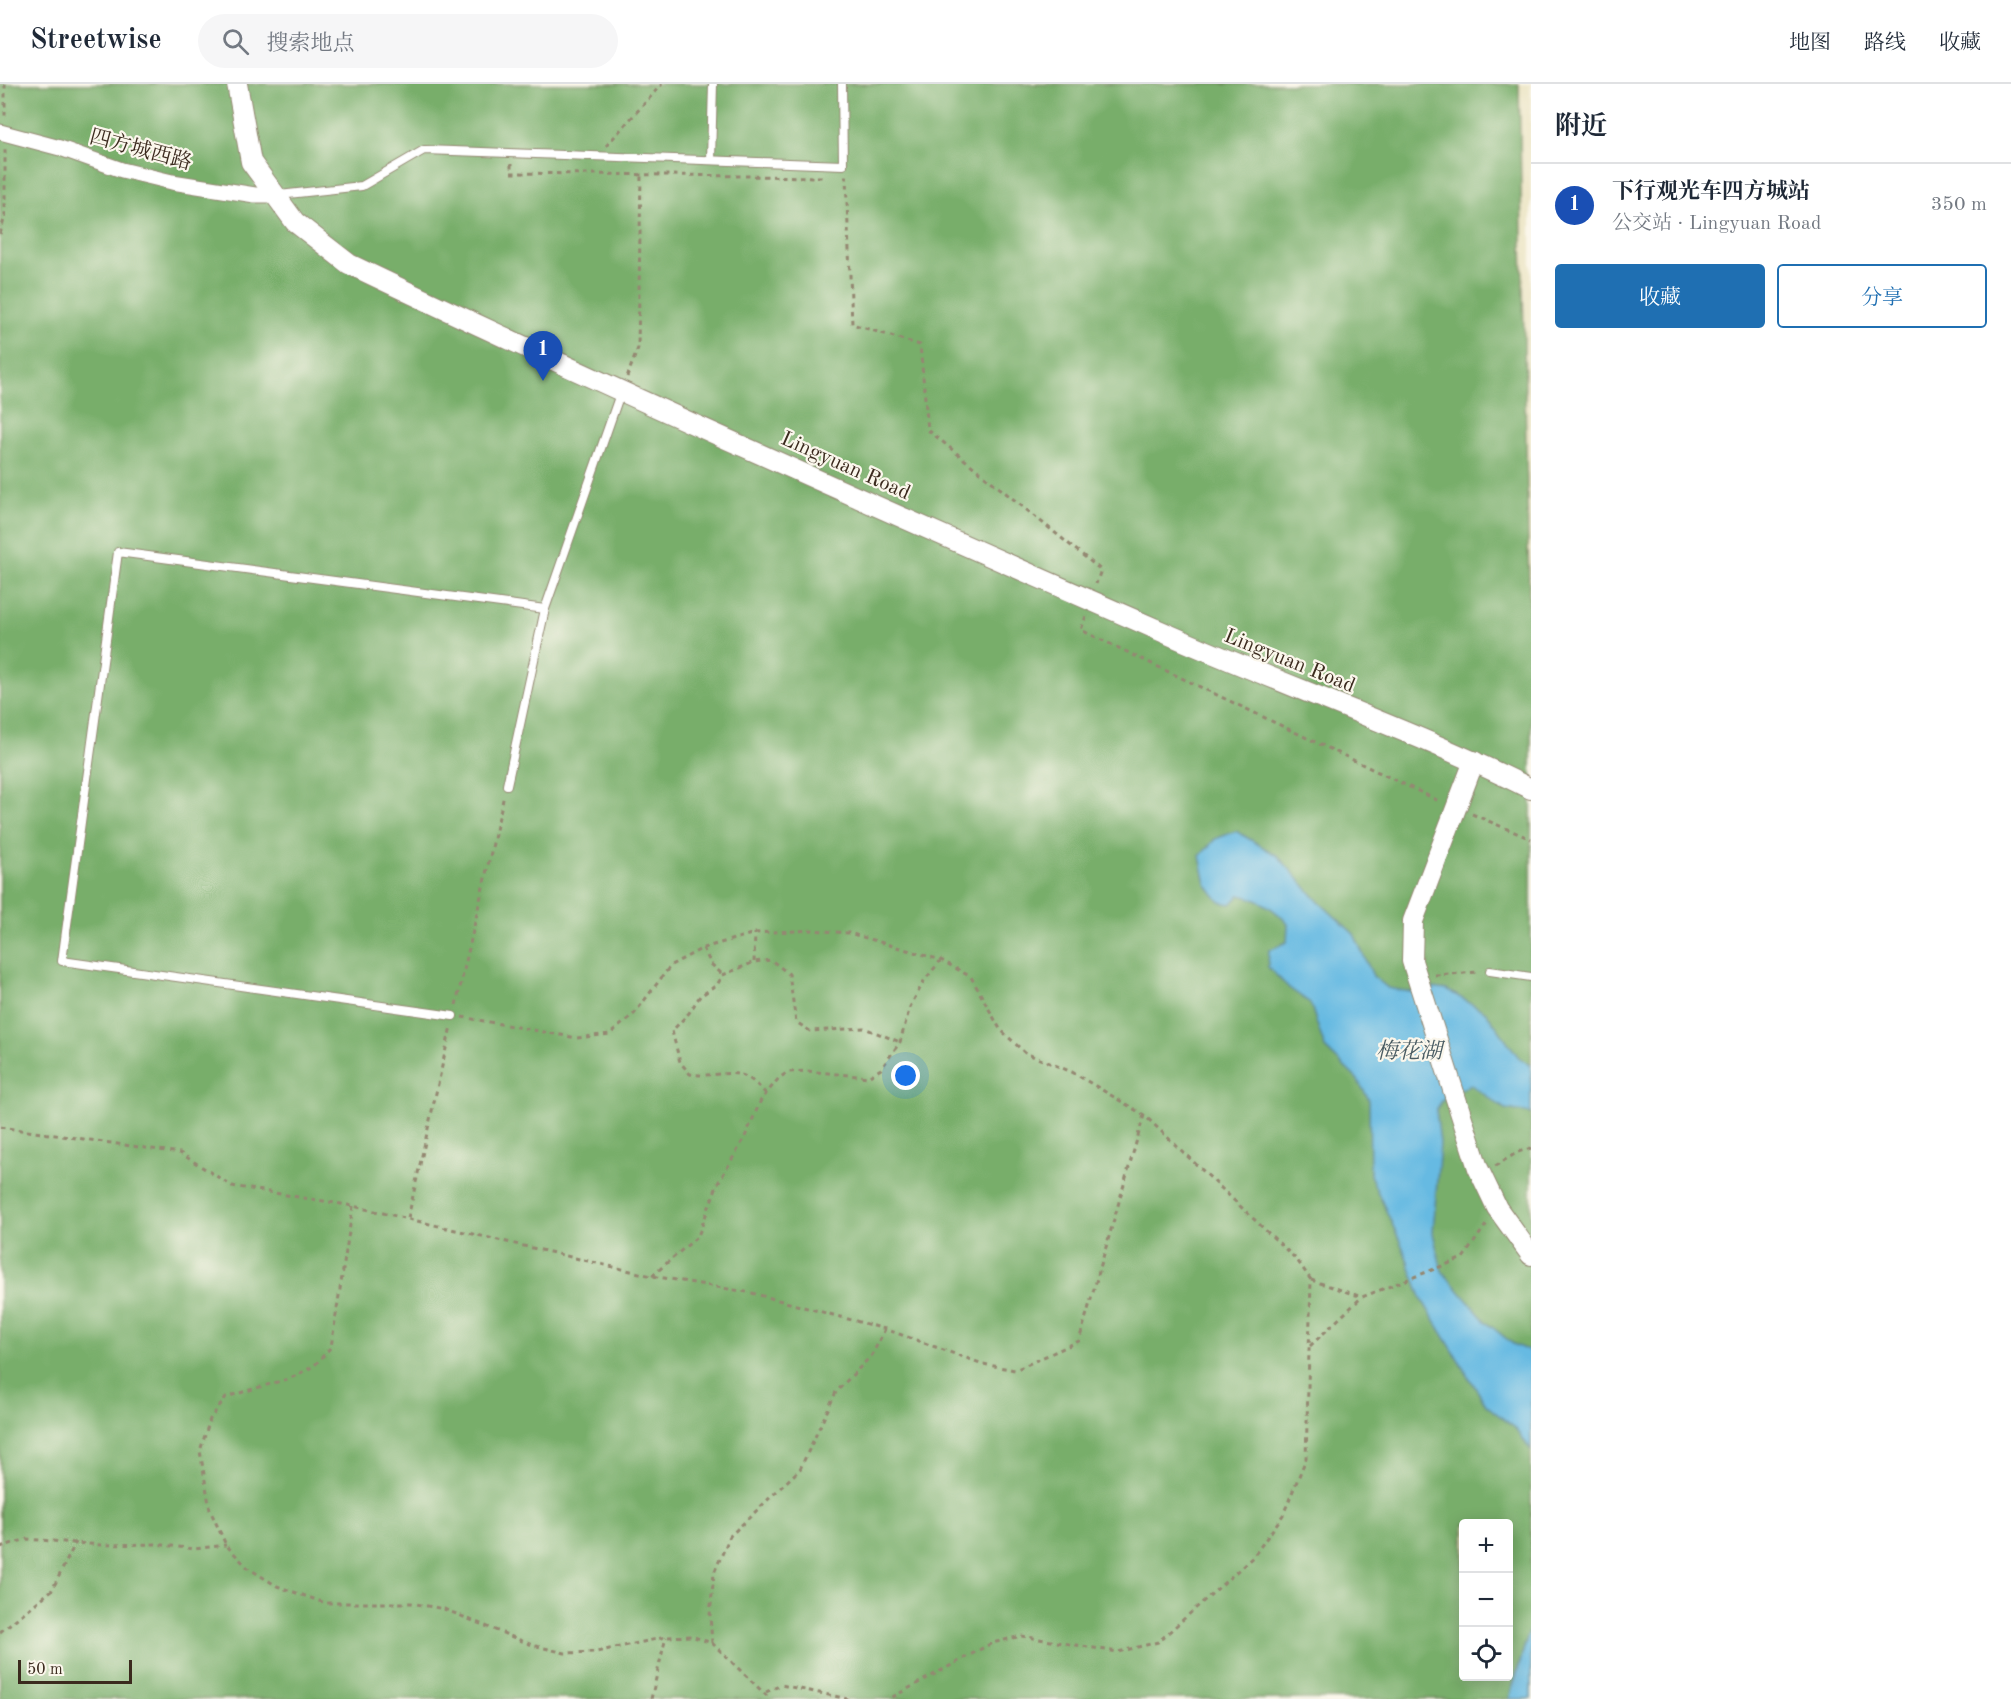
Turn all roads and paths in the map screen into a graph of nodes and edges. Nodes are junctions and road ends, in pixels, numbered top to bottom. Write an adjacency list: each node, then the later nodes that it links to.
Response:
1 (5, 84): 6 (path)
2 (237, 84): 14 (street, Lingyuan Road)
3 (662, 84): 8 (path)
4 (713, 84): 9 (lane)
5 (842, 84): 9 (lane)
6 (3, 133): 14 (street, 四方城西路); 15 (path)
7 (511, 153): 8 (lane); 10 (path); 14 (lane)
8 (597, 156): 9 (lane); 10 (path)
9 (711, 160)
10 (581, 174): 11 (path)
11 (641, 174): 12 (path); 16 (path)
12 (823, 177)
13 (834, 177): 17 (path)
14 (273, 195): 16 (street, Lingyuan Road)
15 (0, 234)
16 (622, 390): 17 (street, Lingyuan Road); 18 (lane)
17 (1092, 601): 19 (street, Lingyuan Road); 22 (path)
18 (545, 609): 20 (lane); 32 (lane)
19 (1474, 761): 21 (street, Lingyuan Road); 22 (street)
20 (507, 784): 32 (path)
21 (1531, 789)
22 (1456, 808): 23 (path); 30 (street)
23 (1531, 838)
24 (755, 933): 25 (path); 26 (path); 27 (path)
25 (703, 948): 29 (path); 32 (path)
26 (941, 960): 33 (path); 35 (path)
27 (754, 962): 29 (path); 33 (path)
28 (1490, 971): 30 (path); 31 (lane)
29 (723, 975): 34 (path)
30 (1420, 977): 40 (street)
31 (1531, 977)
32 (453, 1016): 41 (path)
33 (900, 1042): 34 (path)
34 (766, 1094): 43 (path)
35 (1144, 1115): 44 (path); 46 (path)
36 (0, 1126): 39 (path)
37 (1531, 1148): 38 (path)
38 (1489, 1170)
39 (353, 1206): 41 (path); 49 (path)
40 (1497, 1208): 42 (street); 45 (path)
41 (408, 1218): 43 (path)
42 (1531, 1255)
43 (652, 1276): 46 (path)
44 (1311, 1280): 45 (path); 47 (path)
45 (1362, 1297): 47 (path)
46 (885, 1329): 53 (path)
47 (1310, 1346): 58 (path)
48 (76, 1542): 49 (path); 50 (path); 51 (path)
49 (226, 1545): 52 (path)
50 (0, 1547)
51 (0, 1632)
52 (666, 1637): 53 (path); 55 (path)
53 (712, 1643): 54 (path)
54 (766, 1692): 56 (path); 57 (path)
55 (651, 1699)
56 (770, 1699)
57 (848, 1699)
58 (890, 1699)

